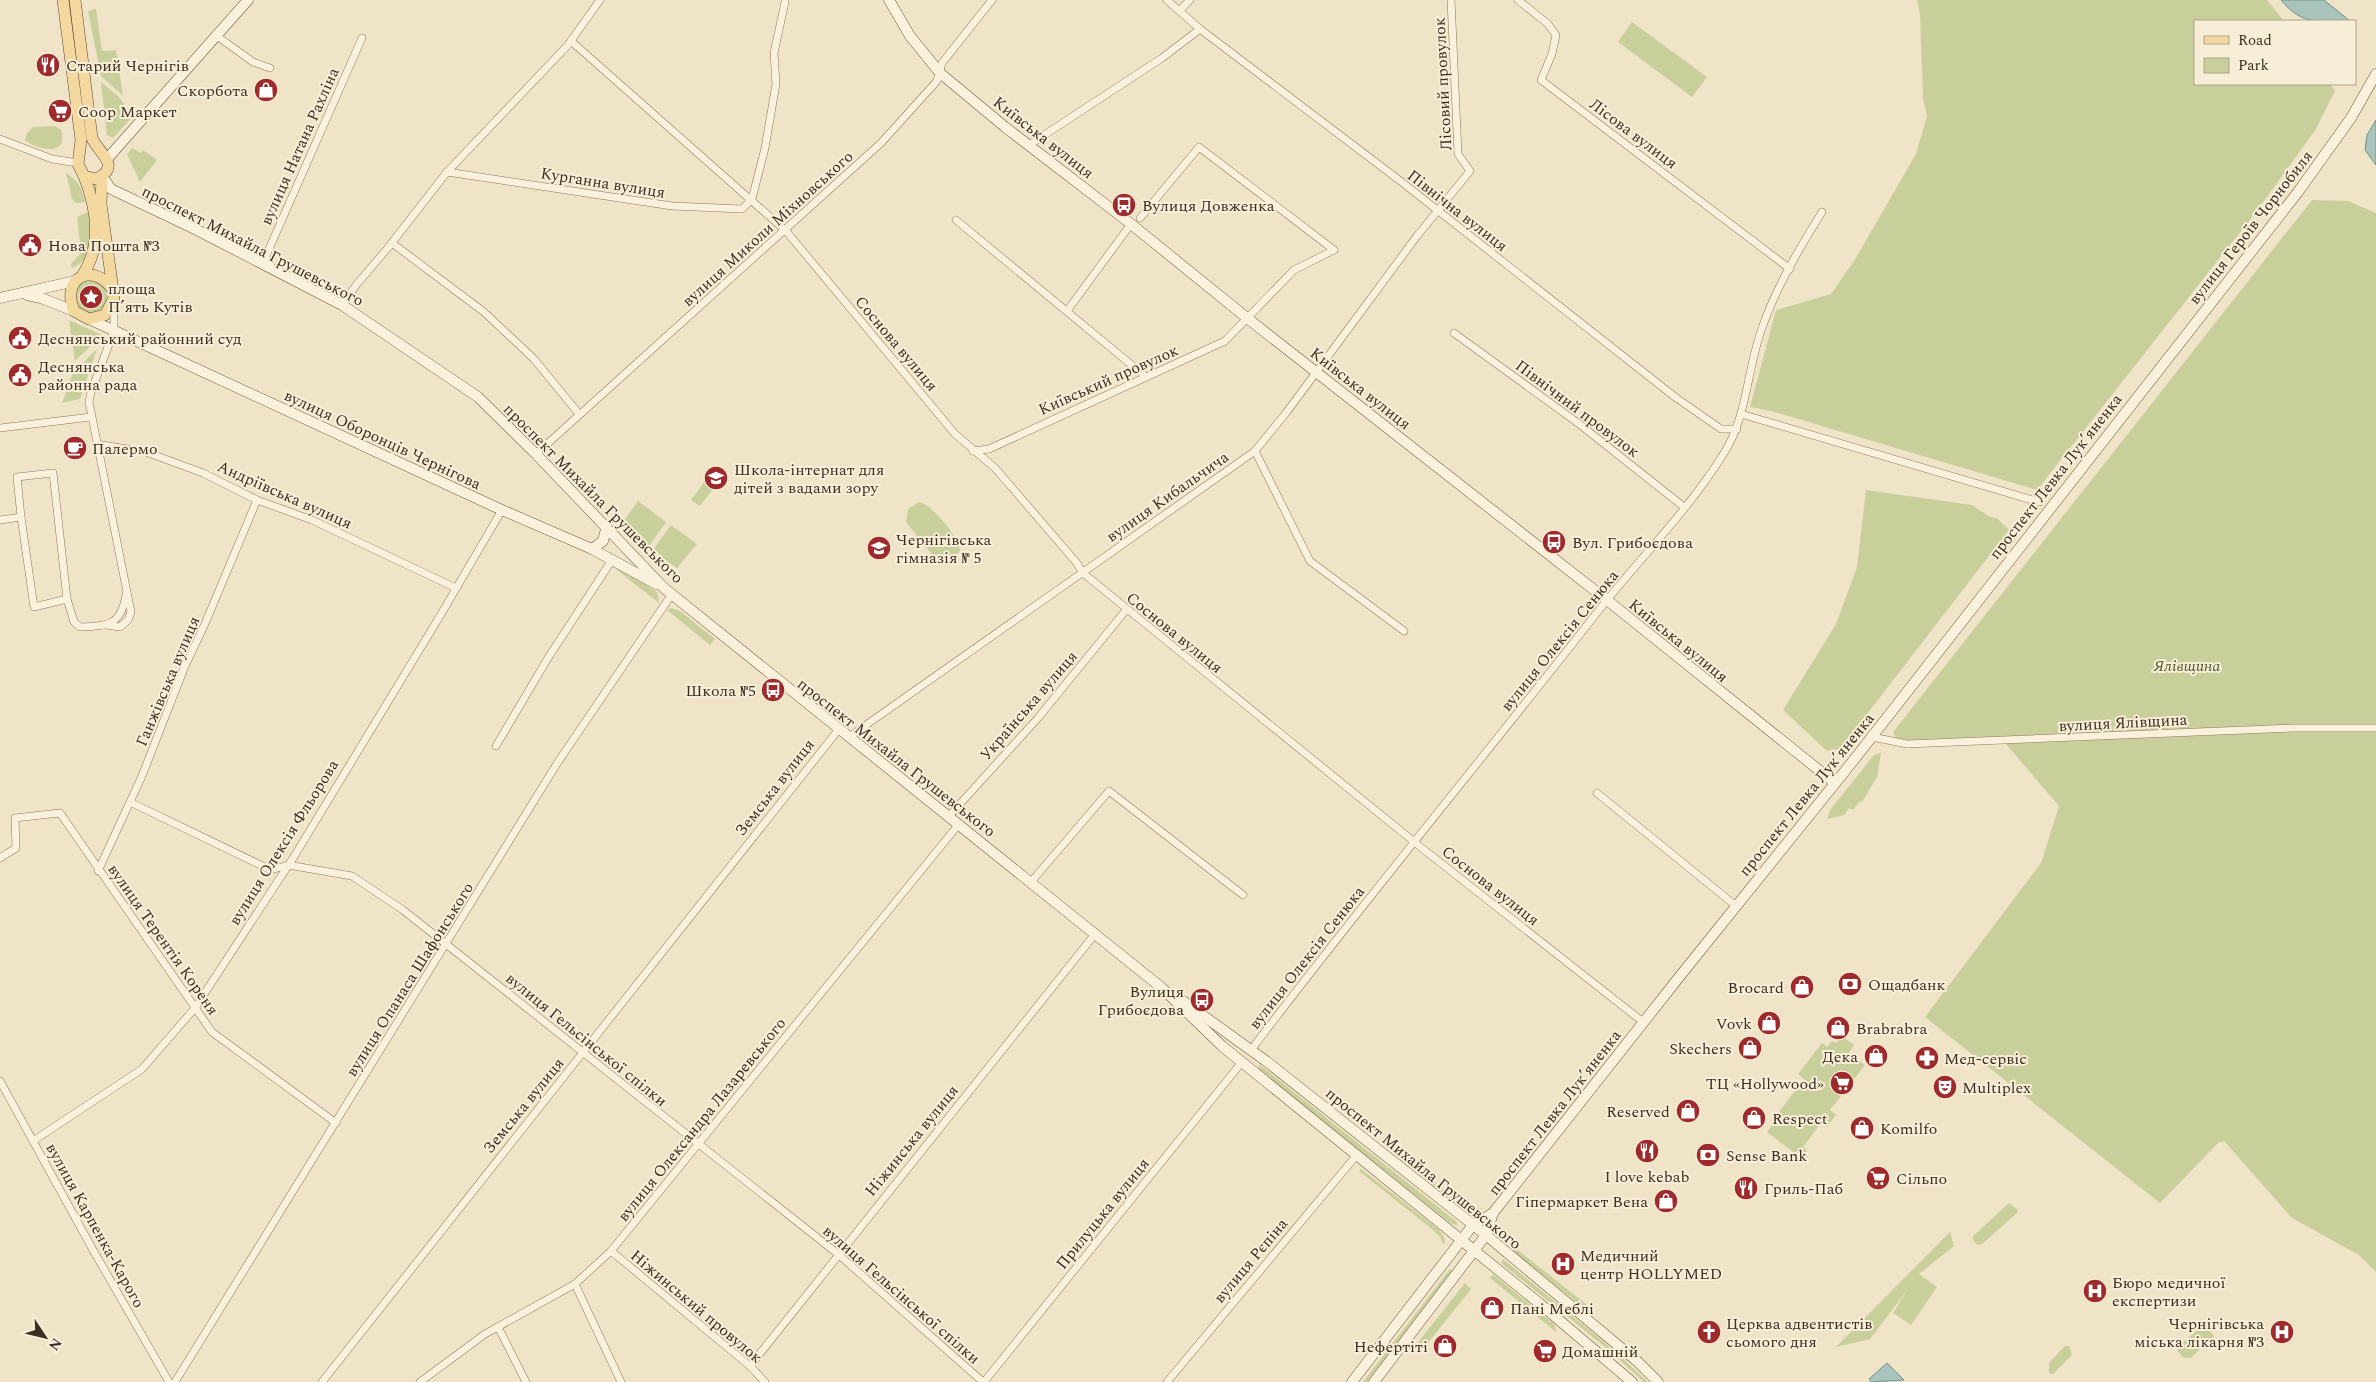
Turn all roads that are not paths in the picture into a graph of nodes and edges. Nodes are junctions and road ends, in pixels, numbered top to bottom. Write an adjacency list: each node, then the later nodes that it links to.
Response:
1 (63, 0): 23 (main road)
2 (75, 0): 22 (main road)
3 (248, 0): 14 (main road)
4 (600, 0): 16 (street)
5 (889, 0): 18 (main road, Київська вулиця)
6 (992, 0): 18 (street, вулиця Миколи Міхновського)
7 (1167, 0): 12 (street, Північна вулиця)
8 (1190, 0): 12 (street)
9 (1451, 0): 28 (street, Лісовий провулок)
10 (1518, 0): 35 (street, Лісова вулиця)
11 (784, 2): 27 (street)
12 (1180, 10): 13 (street, Північна вулиця)
13 (1200, 29): 21 (street); 28 (street, Північна вулиця)
14 (217, 36): 17 (street); 22 (main road)
15 (362, 38): 34 (street, вулиця Натана Рахліна)
16 (571, 41): 24 (street); 27 (street, Соснова вулиця)
17 (270, 68)
18 (940, 73): 21 (main road, Київська вулиця); 32 (street, вулиця Миколи Міхновського)
19 (2376, 74): 49 (main road, вулиця Героїв Чорнобиля)
20 (0, 139): 23 (street)
21 (1029, 145): 31 (main road, Київська вулиця)
22 (104, 155): 23 (main road); 26 (main road)
23 (79, 160): 25 (main road)
24 (447, 172): 27 (street, Курганна вулиця); 33 (street)
25 (84, 176): 26 (main road); 36 (main road)
26 (102, 176): 34 (main road, проспект Михайла Грушевського); 38 (main road)
27 (752, 199): 32 (street, Соснова вулиця)
28 (1437, 212): 47 (street, вулиця Кибальчича); 54 (street, Північна вулиця)
29 (1822, 212): 35 (street, вулиця Олексія Сенюка)
30 (956, 220): 41 (street)
31 (1136, 221): 41 (street); 43 (main road, Київська вулиця); 43 (street, Київський провулок)
32 (786, 231): 50 (street, вулиця Миколи Міхновського); 56 (street, Соснова вулиця)
33 (392, 243): 40 (street); 50 (street)
34 (262, 264): 40 (main road, проспект Михайла Грушевського)
35 (1790, 269): 51 (street, вулиця Олексія Сенюка)
36 (79, 278): 37 (main road); 38 (main road); 42 (main road)
37 (21, 294): 39 (main road); 42 (main road)
38 (114, 294): 44 (main road); 45 (street)
39 (0, 298)
40 (342, 305): 58 (main road, проспект Михайла Грушевського)
41 (1067, 311): 48 (street)
42 (74, 312): 44 (main road)
43 (1247, 318): 47 (main road, Київська вулиця); 48 (street, Київський провулок)
44 (89, 319): 45 (main road, вулиця Оборонців Чернігова)
45 (114, 331): 52 (street); 62 (main road, вулиця Оборонців Чернігова)
46 (1454, 333): 61 (street, Північний провулок)
47 (1317, 372): 57 (street, вулиця Кибальчича); 72 (main road, Київська вулиця)
48 (1145, 376): 56 (street, Київський провулок)
49 (2139, 393): 78 (main road, проспект Левка Лукʼяненка)
50 (580, 414): 58 (street, вулиця Миколи Міхновського)
51 (1741, 414): 54 (street, вулиця Олексія Сенюка); 60 (street)
52 (91, 418): 53 (street); 55 (street)
53 (0, 428)
54 (1738, 429): 61 (street, вулиця Олексія Сенюка)
55 (96, 444): 59 (street, Андріївська вулиця); 71 (street)
56 (973, 451): 68 (street, Соснова вулиця)
57 (1255, 451): 68 (street, вулиця Кибальчича); 74 (street)
58 (536, 454): 65 (main road, проспект Михайла Грушевського)
59 (257, 500): 69 (street, Андріївська вулиця); 82 (street, Ганжівська вулиця)
60 (2039, 502)
61 (1684, 507): 72 (street, вулиця Олексія Сенюка)
62 (502, 510): 66 (main road, вулиця Оборонців Чернігова); 69 (street, вулиця Олексія Фльорова)
63 (21, 518): 64 (street); 71 (street); 71 (street)
64 (0, 520)
65 (606, 529): 66 (main road); 70 (main road, проспект Михайла Грушевського)
66 (592, 549): 67 (main road, вулиця Оборонців Чернігова)
67 (612, 560): 70 (main road, вулиця Оборонців Чернігова); 79 (street)
68 (1083, 573): 73 (street, Соснова вулиця); 77 (street, вулиця Кибальчича)
69 (456, 588): 87 (street, вулиця Олексія Фльорова)
70 (668, 591): 76 (main road, проспект Михайла Грушевського); 93 (street, вулиця Опанаса Шафонського)
71 (67, 599)
72 (1606, 600): 80 (main road, Київська вулиця); 85 (street, вулиця Олексія Сенюка)
73 (1126, 610): 83 (street, Українська вулиця); 85 (street, Соснова вулиця)
74 (1404, 631)
75 (2376, 728): 78 (street, вулиця Ялівщина)
76 (840, 729): 77 (main road, проспект Михайла Грушевського); 98 (street, Земська вулиця)
77 (849, 737): 83 (main road, проспект Михайла Грушевського)
78 (1872, 737): 80 (main road, проспект Левка Лукʼяненка)
79 (496, 746)
80 (1835, 783): 91 (main road, проспект Левка Лукʼяненка)
81 (1597, 793): 91 (street)
82 (130, 802): 87 (street, вулиця Гельсінської спілки); 88 (street, Ганжівська вулиця)
83 (949, 816): 84 (main road, проспект Михайла Грушевського)
84 (959, 824): 89 (main road, проспект Михайла Грушевського); 103 (street, вулиця Олександра Лазаревського)
85 (1415, 842): 96 (street, Соснова вулиця); 97 (street, вулиця Олексія Сенюка)
86 (0, 858): 88 (street, вулиця Терентія Кореня)
87 (288, 865): 93 (street, вулиця Гельсінської спілки); 95 (street, вулиця Олексія Фльорова)
88 (98, 871): 95 (street, вулиця Терентія Кореня)
89 (1032, 882): 90 (street); 92 (main road, проспект Михайла Грушевського)
90 (1243, 895)
91 (1736, 906): 96 (main road, проспект Левка Лукʼяненка)
92 (1095, 934): 94 (main road, проспект Михайла Грушевського); 111 (street, Ніжинська вулиця)
93 (446, 945): 98 (street, вулиця Гельсінської спілки); 101 (street, вулиця Опанаса Шафонського)
94 (1162, 988): 97 (main road, проспект Михайла Грушевського); 99 (main road, проспект Михайла Грушевського)
95 (195, 1008): 101 (street, вулиця Терентія Кореня); 102 (street, вулиця Олексія Фльорова)
96 (1643, 1022): 105 (main road, проспект Левка Лукʼяненка)
97 (1251, 1050): 99 (main road); 106 (main road, проспект Михайла Грушевського)
98 (583, 1052): 103 (street, вулиця Гельсінської спілки); 117 (street, Земська вулиця)
99 (1242, 1062): 104 (main road, проспект Михайла Грушевського); 122 (street, Прилуцька вулиця)
100 (0, 1081): 102 (street, вулиця Карпенка-Карого)
101 (336, 1122): 116 (street, вулиця Опанаса Шафонського)
102 (33, 1141): 115 (street, вулиця Карпенка-Карого)
103 (698, 1145): 109 (street, вулиця Олександра Лазаревського); 111 (street, вулиця Гельсінської спілки)
104 (1356, 1156): 108 (main road, проспект Михайла Грушевського); 123 (street, вулиця Рєпіна)
105 (1493, 1213): 106 (main road, проспект Левка Лукʼяненка); 107 (main road, проспект Левка Лукʼяненка)
106 (1473, 1225): 107 (main road, проспект Михайла Грушевського); 108 (main road, проспект Левка Лукʼяненка)
107 (1486, 1235): 110 (main road, проспект Левка Лукʼяненка); 127 (main road, проспект Михайла Грушевського)
108 (1462, 1241): 110 (main road, проспект Михайла Грушевського); 124 (main road, проспект Левка Лукʼяненка)
109 (611, 1251): 112 (street, вулиця Олександра Лазаревського); 114 (street, Ніжинський провулок)
110 (1474, 1251): 125 (main road, проспект Левка Лукʼяненка); 126 (main road, проспект Михайла Грушевського)
111 (838, 1254): 114 (street, Ніжинська вулиця); 122 (street, вулиця Гельсінської спілки)
112 (575, 1284): 113 (street, вулиця Олександра Лазаревського); 120 (street)
113 (498, 1327): 118 (street, вулиця Олександра Лазаревського); 119 (street)
114 (750, 1366): 121 (street, Ніжинський провулок)
115 (169, 1382)
116 (174, 1382)
117 (322, 1382)
118 (420, 1382)
119 (526, 1382)
120 (621, 1382)
121 (765, 1382)
122 (983, 1382)
123 (1167, 1382)
124 (1352, 1382)
125 (1374, 1382)
126 (1632, 1382)
127 (1658, 1382)

